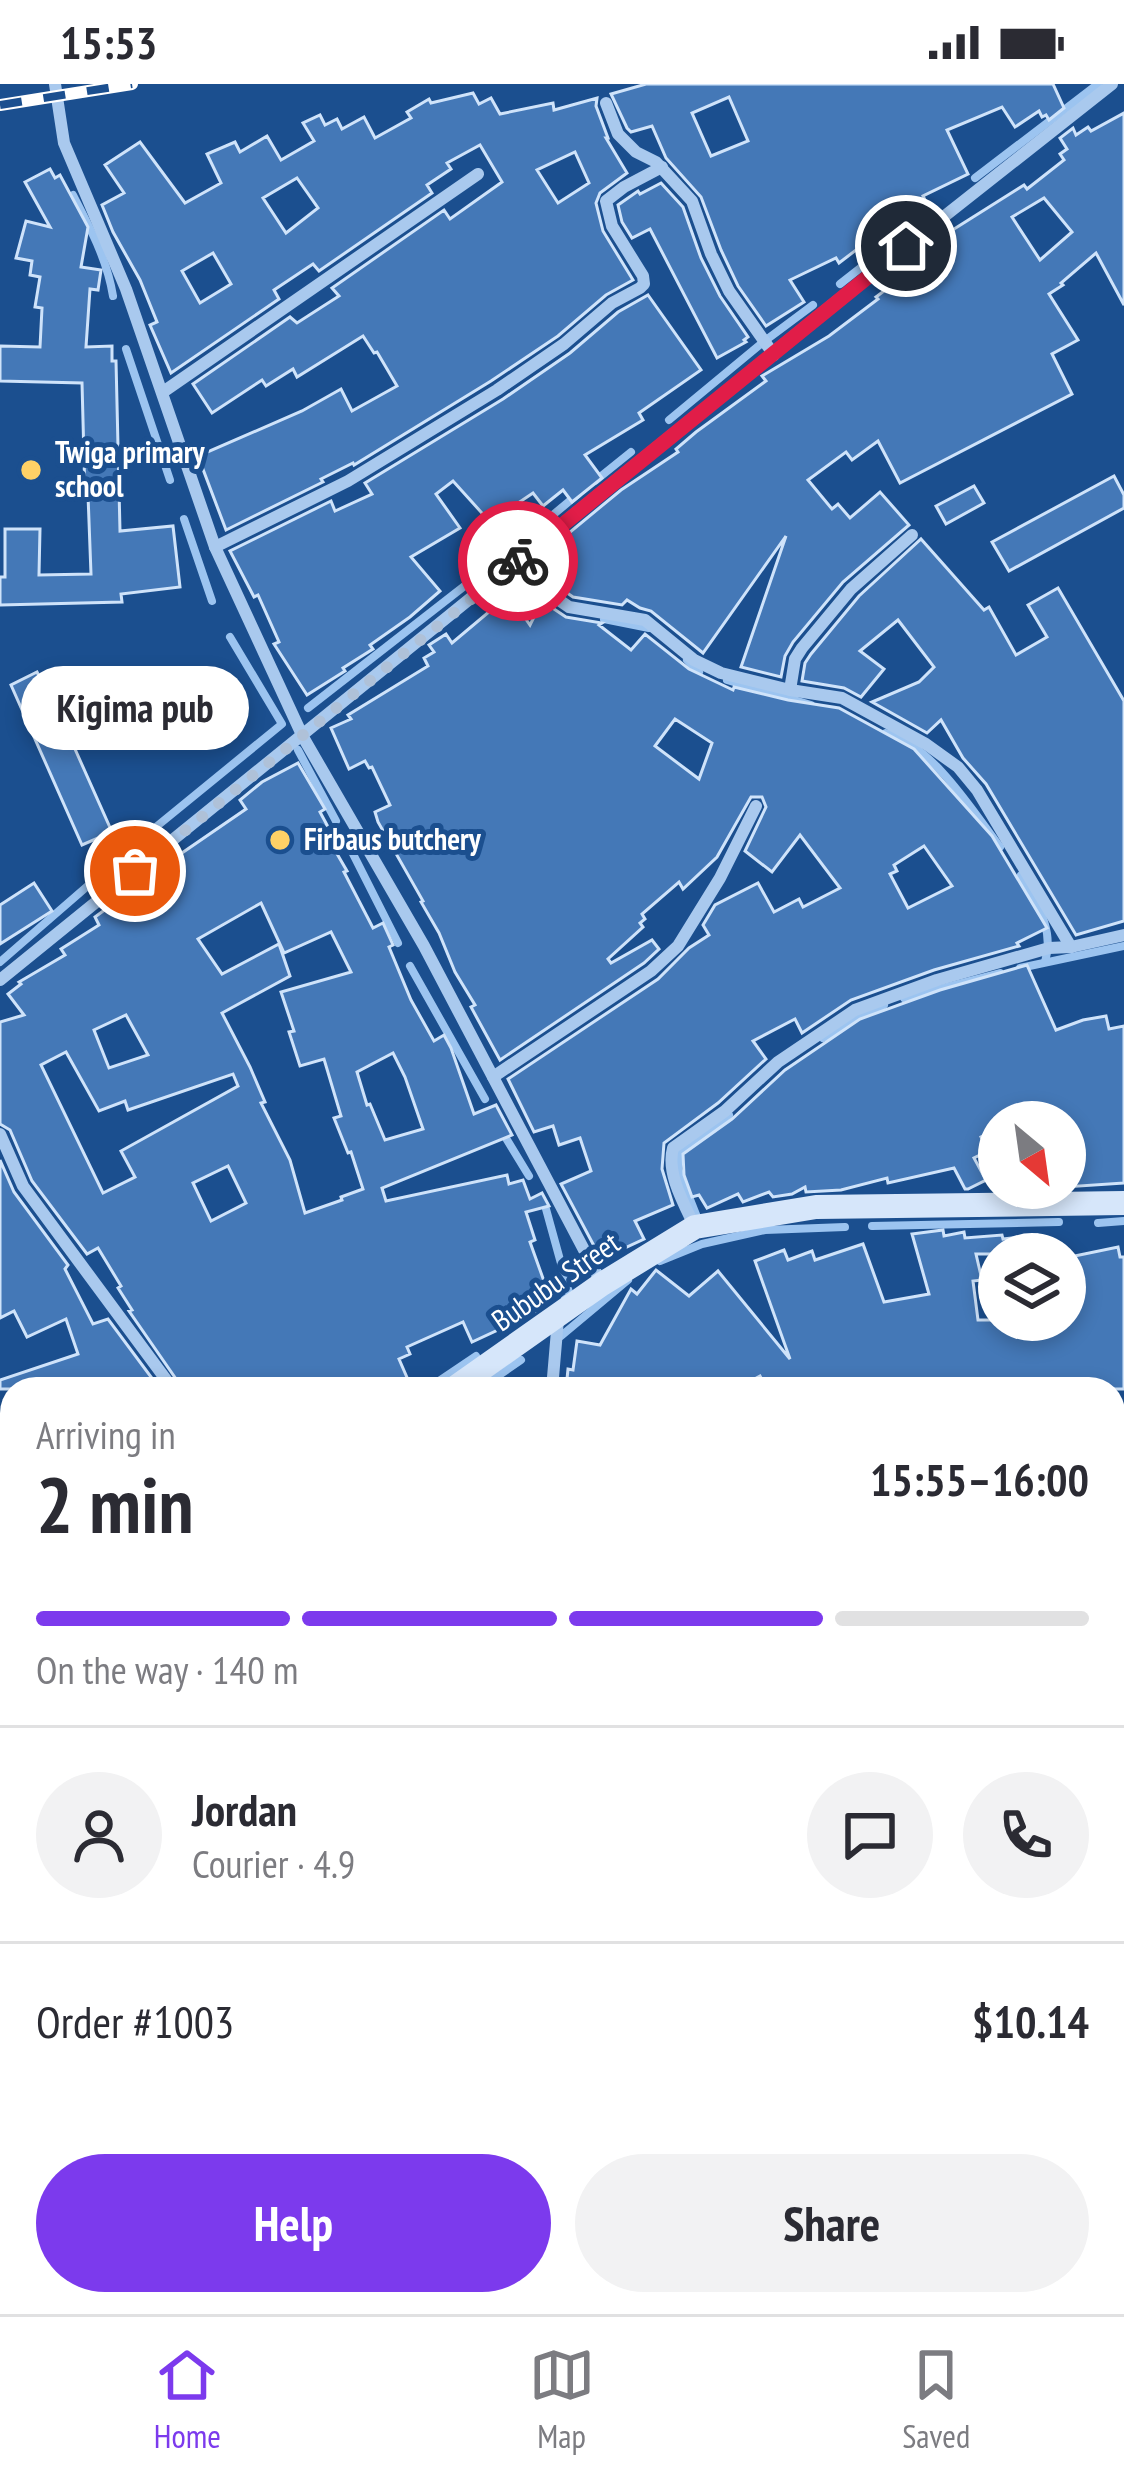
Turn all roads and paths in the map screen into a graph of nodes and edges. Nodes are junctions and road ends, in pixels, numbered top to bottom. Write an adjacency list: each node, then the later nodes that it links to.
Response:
1 (55, 84): 7 (street)
2 (1112, 84): 6 (street)
3 (606, 103): 4 (street)
4 (662, 167): 6 (street); 9 (street)
5 (478, 174): 7 (street)
6 (774, 355): 10 (street)
7 (163, 392): 9 (street)
8 (912, 535): 11 (street)
9 (215, 547): 12 (street)
10 (519, 561): 11 (street); 12 (street)
11 (790, 690): 15 (street)
12 (303, 737): 16 (street); 17 (street)
13 (756, 806): 17 (street)
14 (1124, 935): 15 (street)
15 (1071, 947): 20 (street)
16 (0, 980)
17 (493, 1077): 21 (street)
18 (0, 1134): 23 (street)
19 (1124, 1203): 20 (street)
20 (695, 1227): 21 (street, Bububu Street)
21 (602, 1284): 22 (street, Bububu Street)
22 (558, 1318): 24 (street, Bububu Street); 25 (street)
23 (164, 1377)
24 (471, 1377)
25 (553, 1377)

